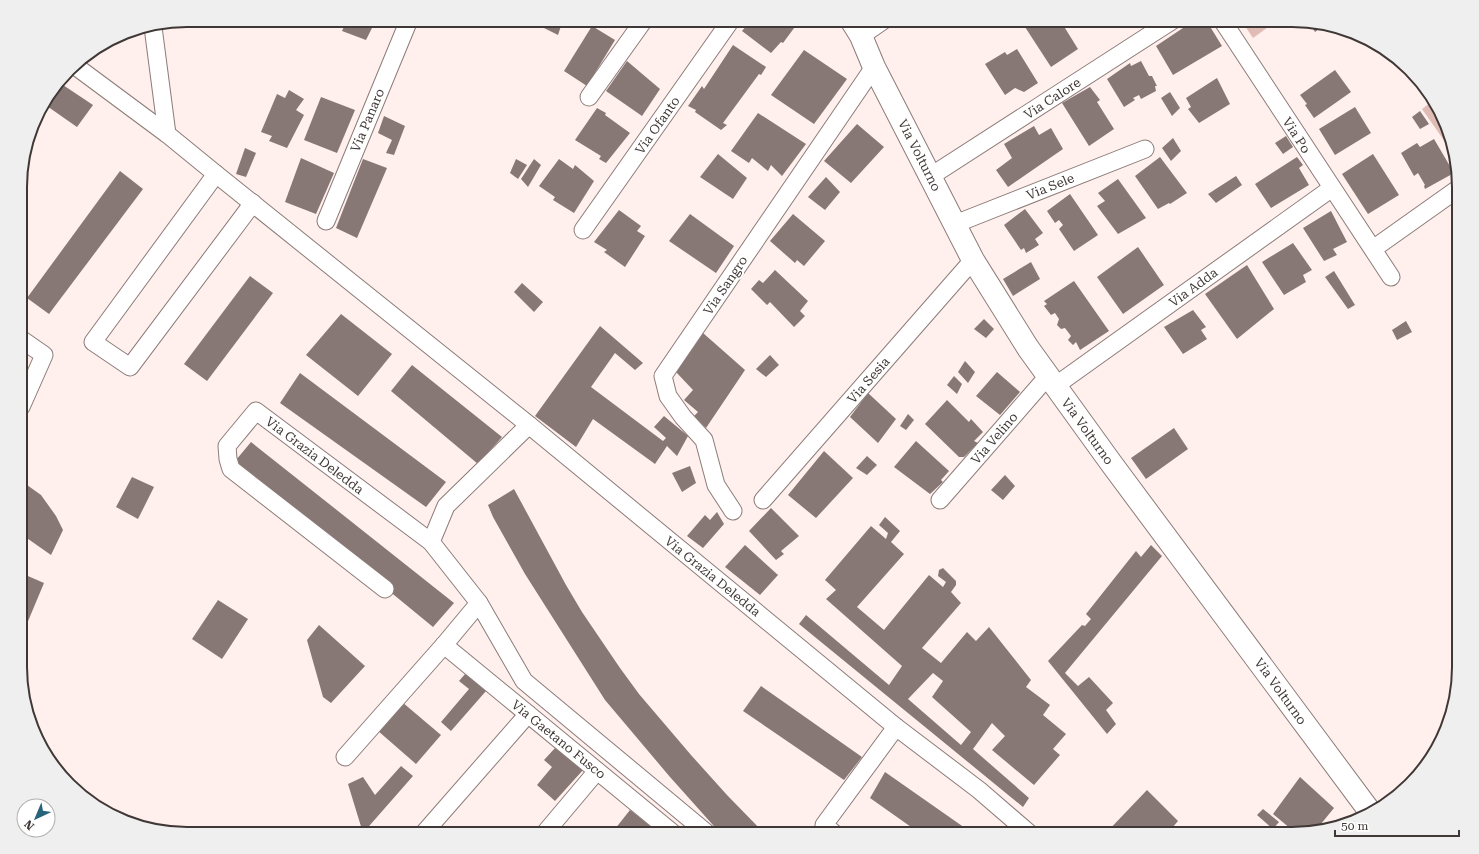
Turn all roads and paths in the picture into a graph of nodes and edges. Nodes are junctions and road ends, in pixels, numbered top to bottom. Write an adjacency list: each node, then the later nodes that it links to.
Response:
1 (406, 27): 18 (street, Via Panaro)
2 (639, 27): 10 (street)
3 (726, 27): 20 (street, Via Ofanto)
4 (1163, 27): 14 (street, Via Calore)
5 (1227, 27): 15 (street, Via Po)
6 (856, 28): 8 (street, Via Volturno)
7 (153, 31): 11 (street)
8 (874, 67): 14 (street, Via Volturno); 30 (street, Via Sangro)
9 (80, 69): 11 (street, Via Grazia Deledda)
10 (589, 97)
11 (167, 134): 13 (street, Via Grazia Deledda)
12 (1145, 148): 19 (street, Via Sele)
13 (216, 174): 17 (street, Via Grazia Deledda); 17 (street)
14 (931, 176): 19 (street, Via Volturno)
15 (1332, 188): 21 (street, Via Po); 25 (street, Via Adda)
16 (1452, 193): 21 (street)
17 (253, 203): 27 (street, Via Grazia Deledda)
18 (326, 221)
19 (955, 224): 22 (street, Via Volturno)
20 (583, 230)
21 (1372, 249): 23 (street, Via Po)
22 (973, 260): 25 (street, Via Volturno); 28 (street, Via Sesia)
23 (1391, 277)
24 (27, 343): 26 (street)
25 (1051, 381): 29 (street, Via Velino); 39 (street, Via Volturno)
26 (27, 393)
27 (529, 425): 31 (street); 36 (street, Via Grazia Deledda)
28 (763, 500)
29 (940, 500)
30 (733, 511)
31 (431, 542): 32 (street, Via Grazia Deledda); 33 (street, Via Grazia Deledda)
32 (385, 589)
33 (479, 602): 34 (street); 43 (street, Via Grazia Deledda)
34 (444, 645): 35 (street, Via Gaetano Fusco); 37 (street)
35 (528, 714): 38 (street, Via Gaetano Fusco); 40 (street)
36 (896, 727): 44 (street); 45 (street, Via Grazia Deledda)
37 (345, 757)
38 (597, 771): 41 (street); 42 (street, Via Gaetano Fusco)
39 (1367, 808)
40 (429, 827)
41 (550, 827)
42 (665, 827)
43 (700, 827)
44 (826, 827)
45 (1022, 827)

